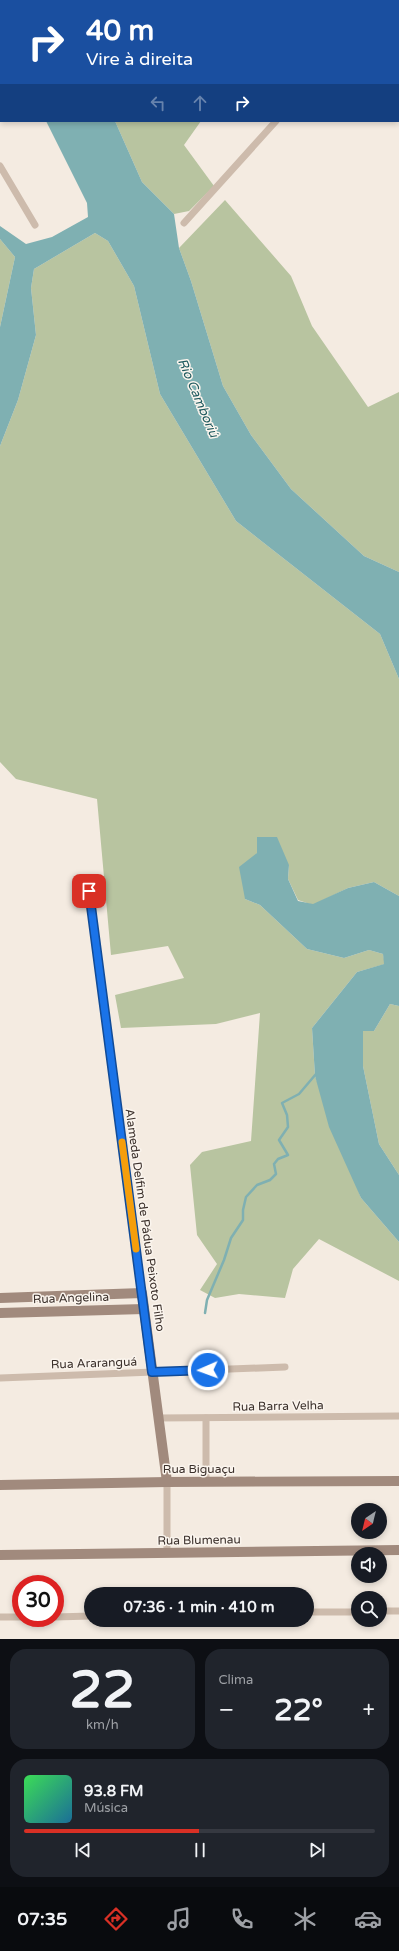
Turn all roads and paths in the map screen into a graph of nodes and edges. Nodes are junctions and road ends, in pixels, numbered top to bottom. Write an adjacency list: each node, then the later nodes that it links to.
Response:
1 (275, 122): 3 (street)
2 (0, 166): 4 (street)
3 (184, 223)
4 (35, 226)
5 (89, 891): 6 (street, Alameda Delfim de Pádua Peixoto Filho)
6 (142, 1293): 7 (street, Rua Angelina); 8 (street, Alameda Delfim de Pádua Peixoto Filho)
7 (0, 1298)
8 (144, 1309): 9 (street, Rua Angelina); 11 (street, Alameda Delfim de Pádua Peixoto Filho)
9 (0, 1313)
10 (285, 1367): 11 (street, Rua Araranguá)
11 (152, 1372): 12 (street, Rua Araranguá); 14 (street, Alameda Delfim de Pádua Peixoto Filho)
12 (0, 1378)
13 (399, 1416): 15 (street, Rua Barra Velha)
14 (158, 1418): 15 (street, Rua Barra Velha); 17 (street, Alameda Delfim de Pádua Peixoto Filho)
15 (206, 1418): 18 (street)
16 (399, 1481): 18 (street, Rua Biguaçu)
17 (167, 1482): 18 (street, Rua Biguaçu); 19 (street, Rua Biguaçu); 21 (street, Alameda Delfim de Pádua Peixoto Filho)
18 (206, 1482)
19 (0, 1485)
20 (399, 1550): 21 (street, Rua Blumenau)
21 (167, 1553): 22 (street, Rua Blumenau)
22 (0, 1555)
23 (387, 1611): 24 (street)
24 (399, 1611)
25 (314, 1612): 26 (street)
26 (351, 1612)
27 (84, 1616): 29 (street)
28 (12, 1617): 30 (street)
29 (64, 1617)
30 (0, 1618)

